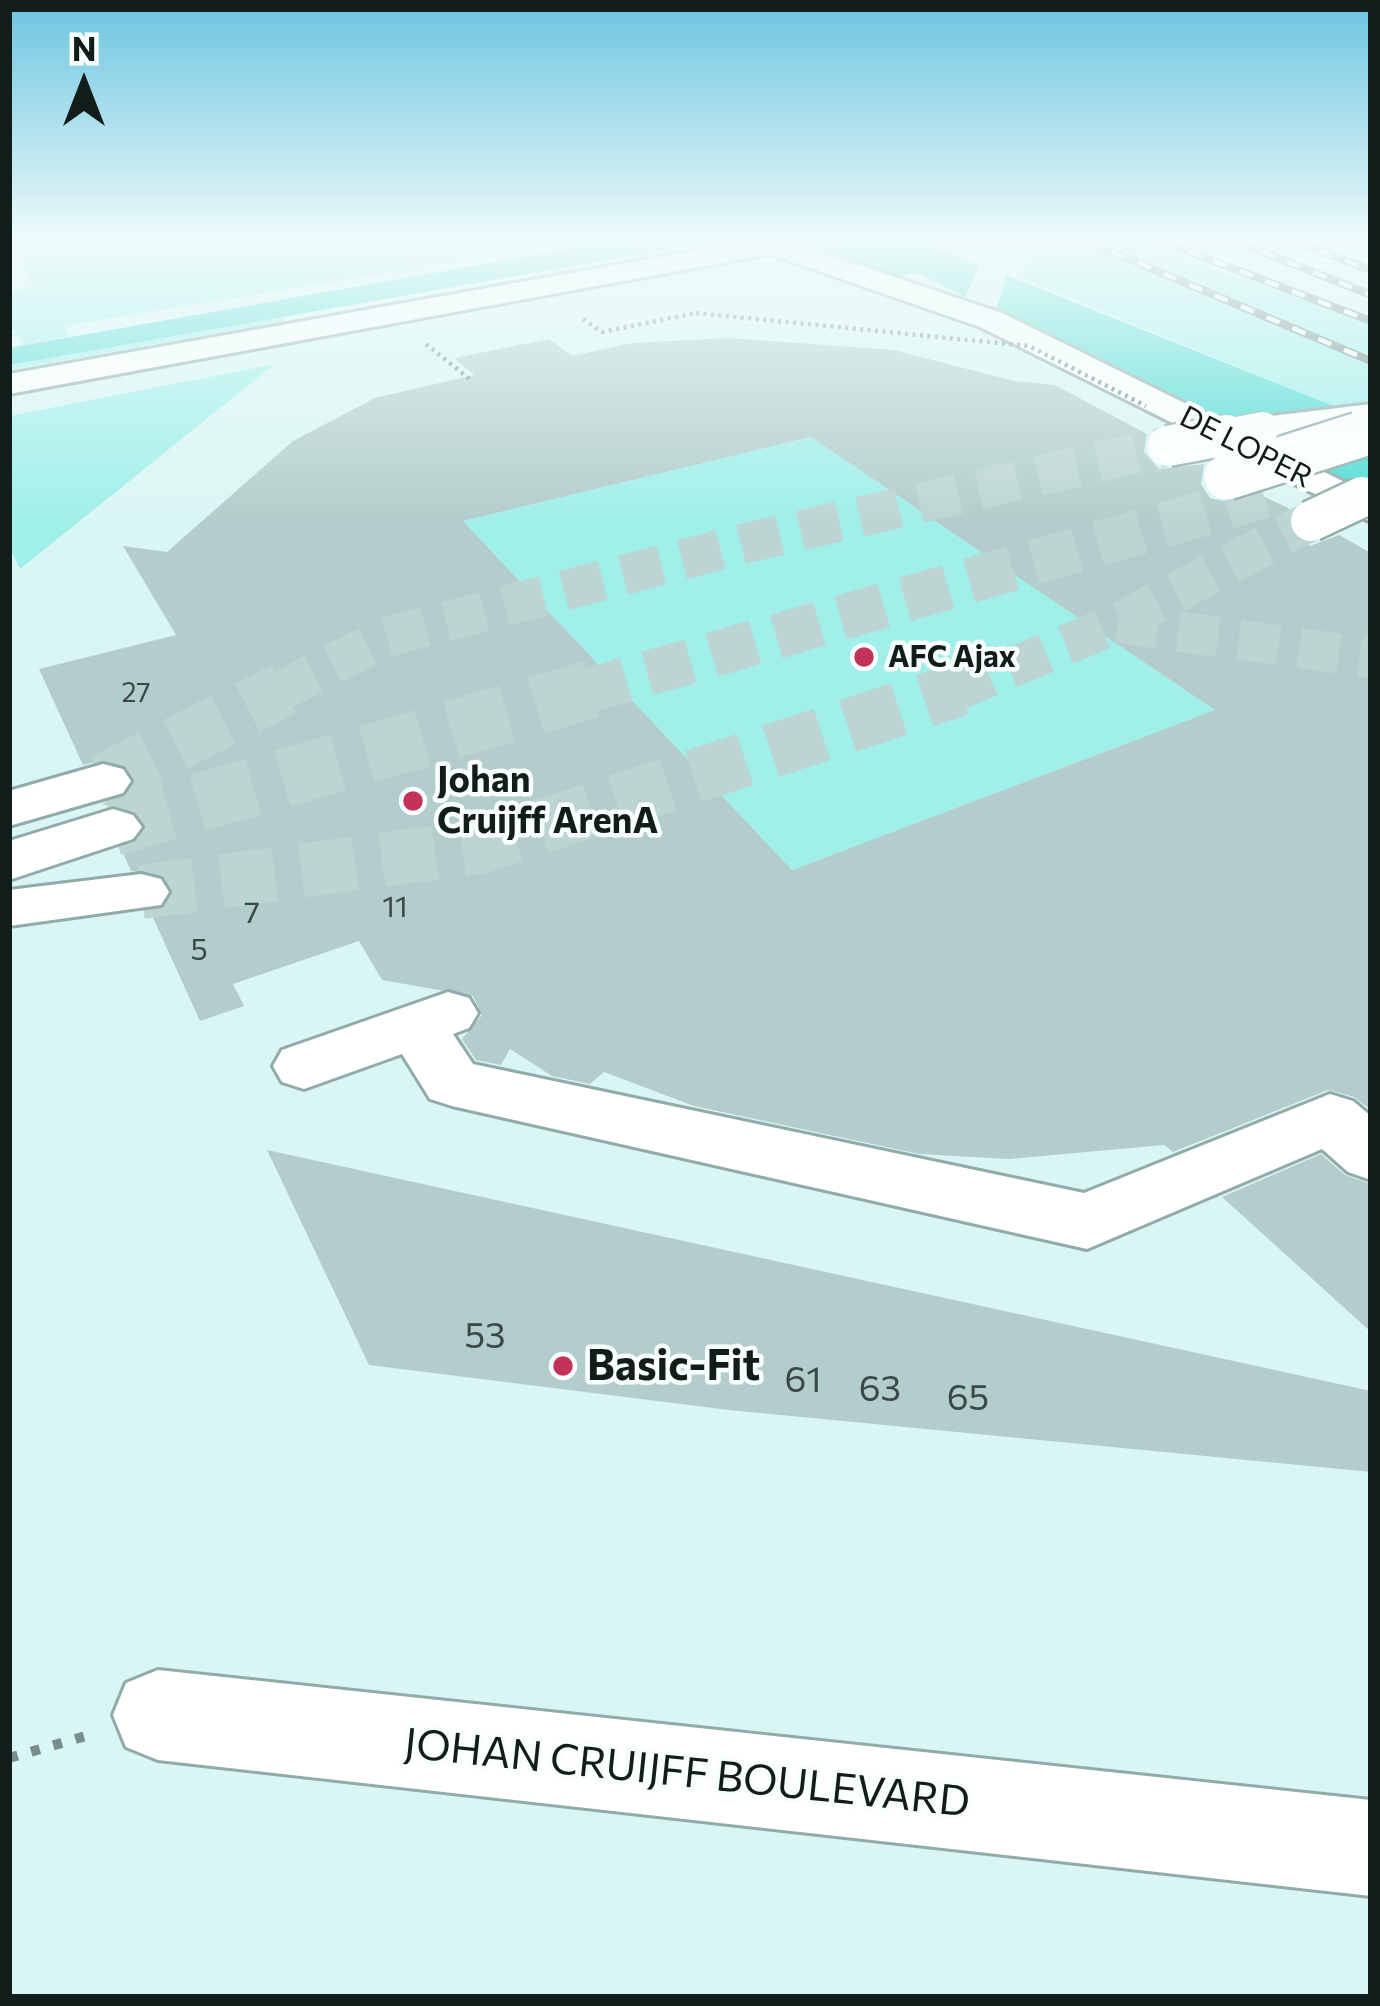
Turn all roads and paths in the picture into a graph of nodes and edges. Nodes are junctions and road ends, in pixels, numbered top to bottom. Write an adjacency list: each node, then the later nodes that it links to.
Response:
1 (262, 335): 4 (street, DE LOPER)
2 (911, 335): 6 (path, bridge)
3 (1020, 335): 10 (street, DE LOPER)
4 (9, 383)
5 (1371, 415): 6 (street, bridge)
6 (1167, 431)
7 (1371, 431): 8 (main road, bridge)
8 (1371, 463)
9 (1371, 494): 11 (street, bridge)
10 (1371, 510)
11 (1311, 521)
12 (9, 808): 13 (main road)
13 (9, 861)
14 (141, 892): 15 (street)
15 (9, 908)
16 (304, 1066): 17 (street)
17 (1371, 1154)
18 (158, 1714): 19 (path); 20 (street, JOHAN CRUIJFF BOULEVARD)
19 (9, 1758)
20 (1371, 1849)

